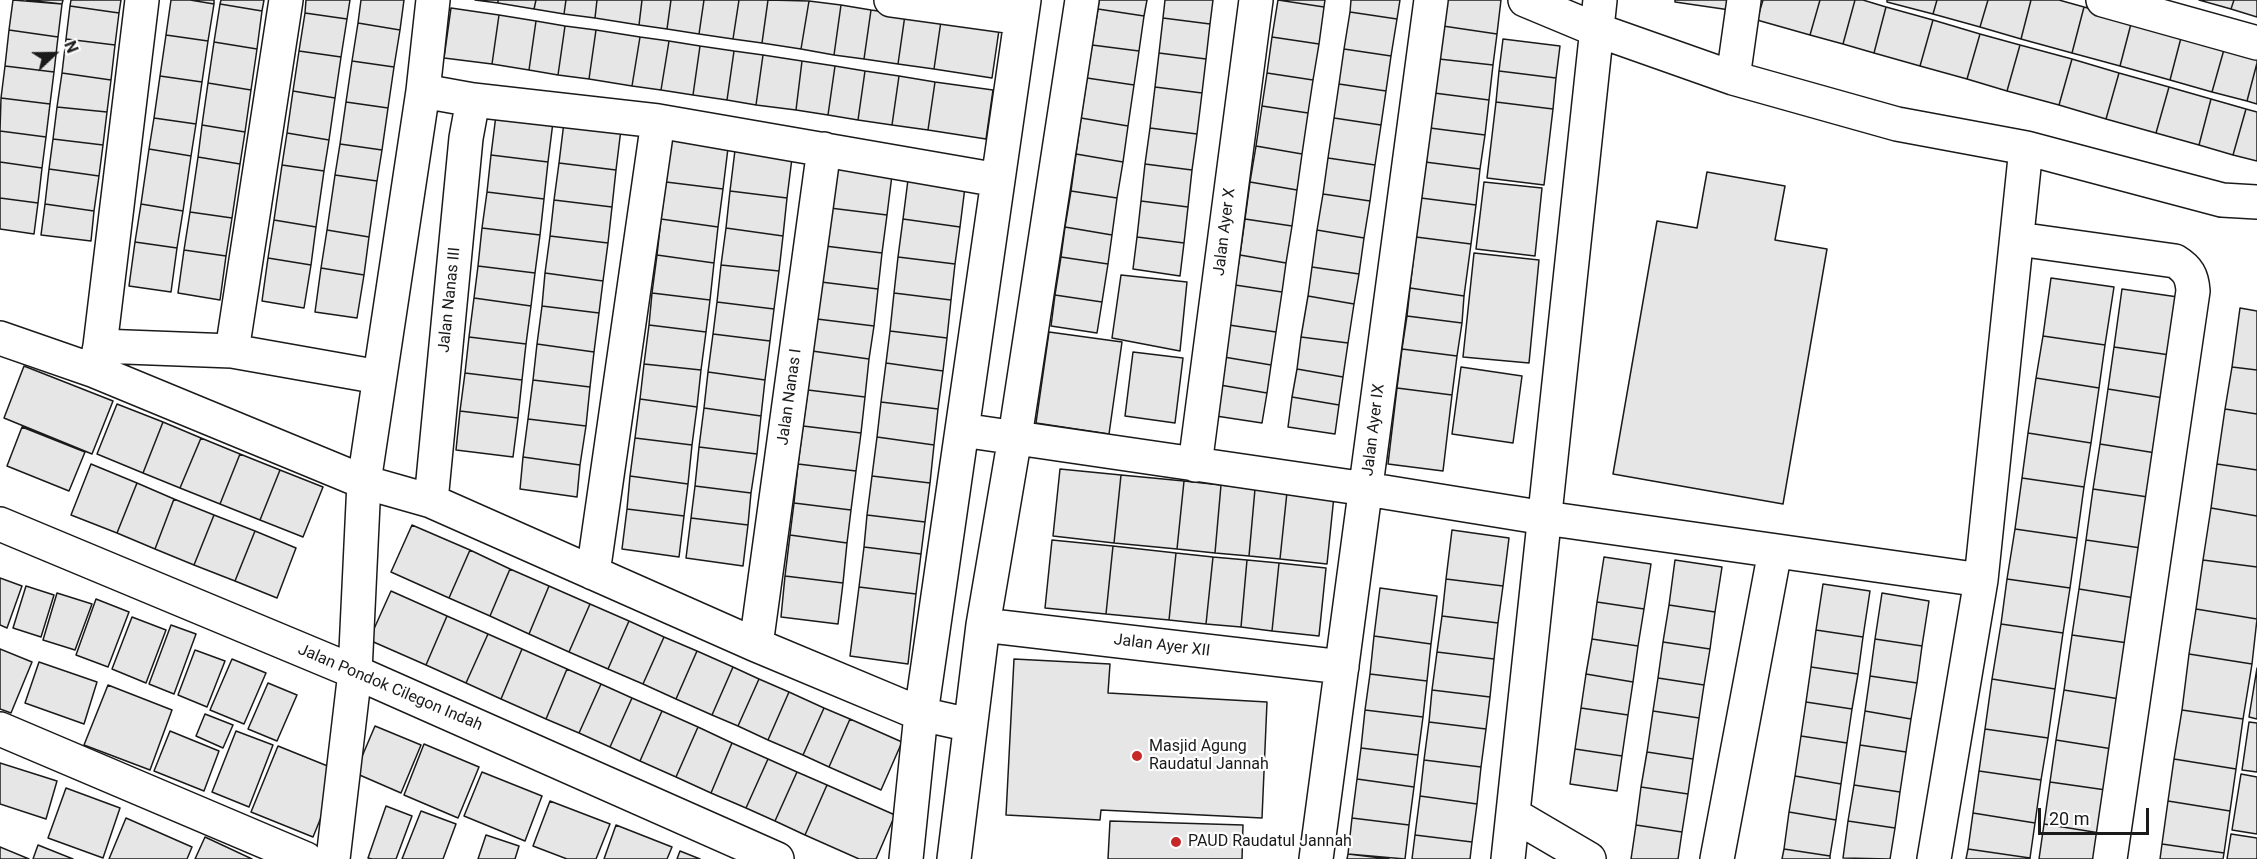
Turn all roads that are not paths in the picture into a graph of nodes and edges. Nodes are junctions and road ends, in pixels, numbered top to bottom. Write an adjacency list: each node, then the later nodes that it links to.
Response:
1 (142, 0): 27 (street)
2 (286, 0): 26 (street)
3 (433, 0): 15 (street)
4 (891, 0): 11 (street)
5 (1082, 0): 30 (street)
6 (1256, 0): 31 (street, Jalan Ayer X)
7 (1431, 0): 33 (street, Jalan Ayer IX)
8 (1525, 0): 12 (street)
9 (1744, 0): 14 (street)
10 (2103, 0): 13 (street)
11 (1022, 9): 20 (street)
12 (1598, 15): 14 (street); 35 (street)
13 (2257, 43)
14 (1733, 78): 18 (street)
15 (423, 91): 16 (street); 28 (street)
16 (473, 100): 17 (street); 34 (street, Jalan Nanas III)
17 (658, 121): 19 (street); 38 (street)
18 (2026, 148): 21 (street); 24 (street)
19 (824, 149): 20 (street); 41 (street, Jalan Nanas I)
20 (998, 180): 29 (street)
21 (2222, 200): 22 (street); 23 (street)
22 (2257, 202)
23 (2257, 228)
24 (2018, 239): 39 (street); 58 (street)
25 (0, 338): 27 (street)
26 (232, 351): 27 (street); 28 (street)
27 (97, 358): 32 (street)
28 (379, 377): 32 (street)
29 (962, 430): 30 (street); 44 (street)
30 (1015, 437): 31 (street); 40 (street)
31 (1195, 465): 33 (street)
32 (364, 482): 34 (street); 43 (street)
33 (1366, 489): 35 (street); 42 (street, Jalan Ayer IX)
34 (431, 501): 38 (street)
35 (1545, 518): 37 (street); 47 (street)
36 (0, 524): 43 (street, Jalan Pondok Cilegon Indah)
37 (1775, 551): 39 (street); 56 (street)
38 (593, 573): 41 (street)
39 (1981, 580): 57 (street)
40 (982, 625): 42 (street, Jalan Ayer XII); 45 (street)
41 (756, 645): 44 (street)
42 (1342, 667): 53 (street, Jalan Ayer IX)
43 (355, 672): 49 (street); 50 (street, Jalan Pondok Cilegon Indah)
44 (921, 714): 45 (street); 51 (street)
45 (970, 725): 52 (street)
46 (0, 729): 48 (street)
47 (1514, 814): 54 (street); 55 (street)
48 (306, 859)
49 (333, 859)
50 (777, 859)
51 (906, 859)
52 (954, 859)
53 (1316, 859)
54 (1508, 859)
55 (1589, 859)
56 (1717, 859)
57 (1934, 859)
58 (2110, 859)

